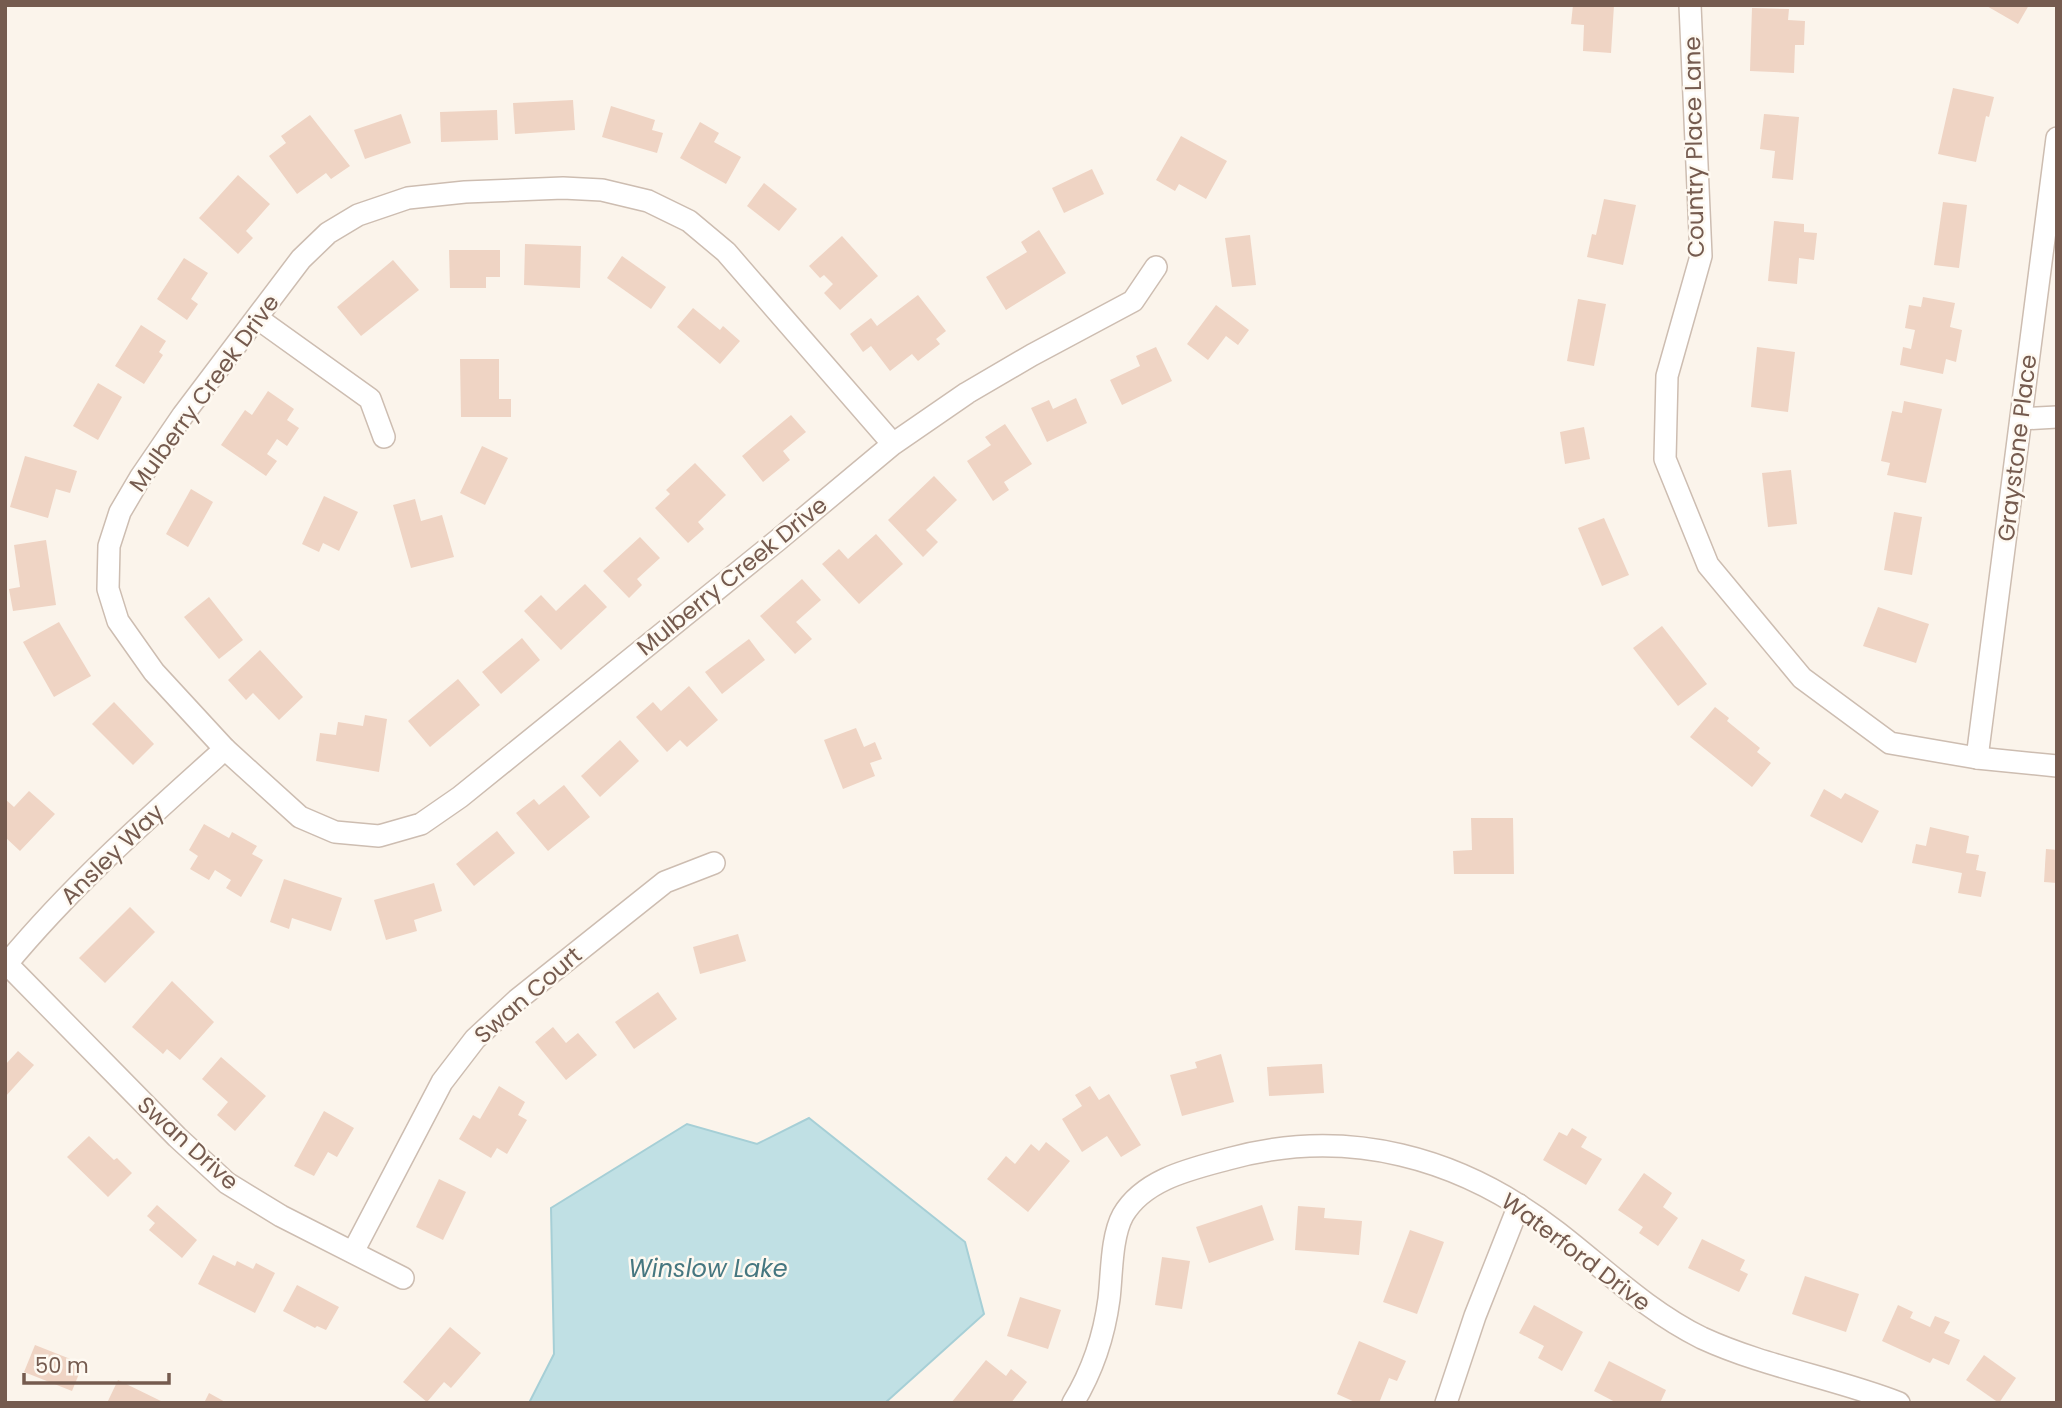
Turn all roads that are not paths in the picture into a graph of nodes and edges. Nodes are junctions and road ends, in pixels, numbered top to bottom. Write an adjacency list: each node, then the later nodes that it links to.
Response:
1 (1690, 5): 10 (street, Country Place Lane)
2 (2057, 138): 6 (street, Graystone Place)
3 (1156, 267): 8 (street, Mulberry Creek Drive)
4 (257, 318): 7 (street); 8 (street, Mulberry Creek Drive); 9 (street, Mulberry Creek Drive)
5 (2057, 417): 6 (street)
6 (2021, 419): 10 (street, Graystone Place)
7 (384, 437)
8 (893, 444): 9 (street, Mulberry Creek Drive)
9 (225, 749): 13 (street, Ansley Way)
10 (1977, 758): 11 (street, Country Place Lane)
11 (2057, 766)
12 (714, 863): 15 (street, Swan Court)
13 (6, 965): 15 (street, Swan Drive)
14 (1519, 1205): 17 (street, Waterford Drive); 18 (street); 19 (street, Waterford Drive)
15 (353, 1252): 16 (street, Swan Drive)
16 (403, 1278)
17 (1073, 1403)
18 (1446, 1403)
19 (1899, 1403)

